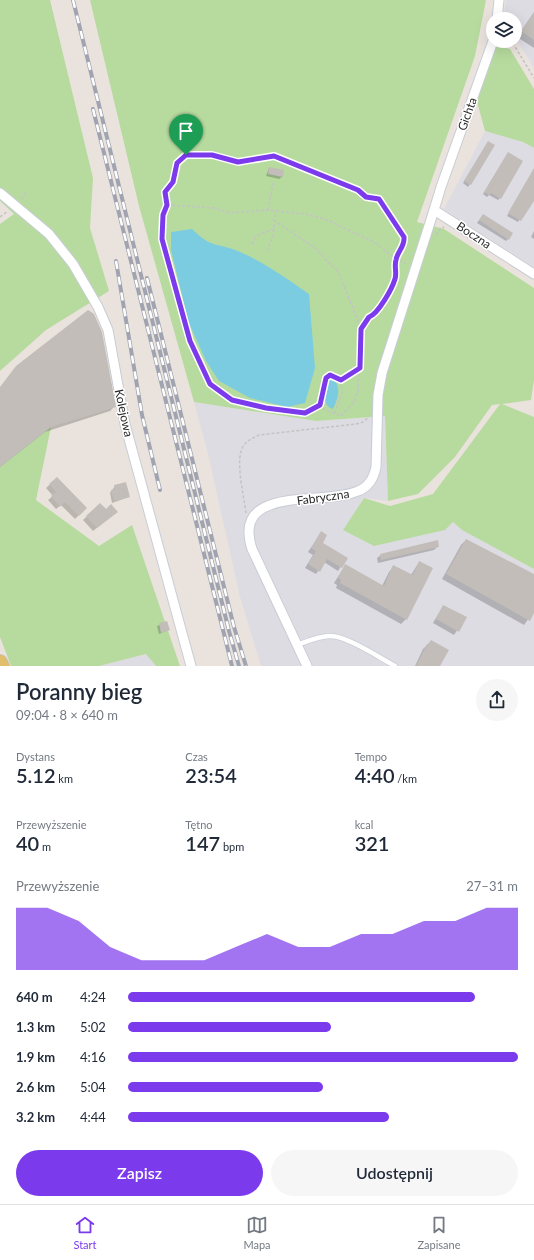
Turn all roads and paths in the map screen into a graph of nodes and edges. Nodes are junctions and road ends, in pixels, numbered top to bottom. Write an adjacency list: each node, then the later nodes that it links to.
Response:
1 (499, 0): 2 (street)
2 (498, 12)
3 (491, 48): 10 (street, Gichta)
4 (516, 48): 5 (path)
5 (534, 78)
6 (273, 183): 9 (path)
7 (0, 193): 29 (street, Kolejowa)
8 (167, 205): 9 (path); 16 (path); 22 (path)
9 (268, 210): 11 (path)
10 (434, 210): 17 (street, Fabryczna); 18 (street, Boczna)
11 (276, 211): 12 (path); 16 (path)
12 (274, 220): 13 (path); 19 (path)
13 (273, 230): 14 (path); 15 (path)
14 (252, 244)
15 (267, 251)
16 (396, 259): 17 (path); 19 (path)
17 (416, 267): 26 (street, Fabryczna)
18 (533, 271)
19 (361, 329): 20 (path)
20 (360, 368): 21 (path); 23 (path)
21 (341, 380): 22 (path); 23 (path)
22 (320, 405): 23 (path)
23 (335, 414)
24 (370, 415): 25 (path)
25 (246, 516)
26 (297, 645): 30 (street, Fabryczna); 31 (lane)
27 (0, 662): 28 (main road)
28 (2, 666)
29 (191, 666)
30 (307, 666)
31 (395, 666)

